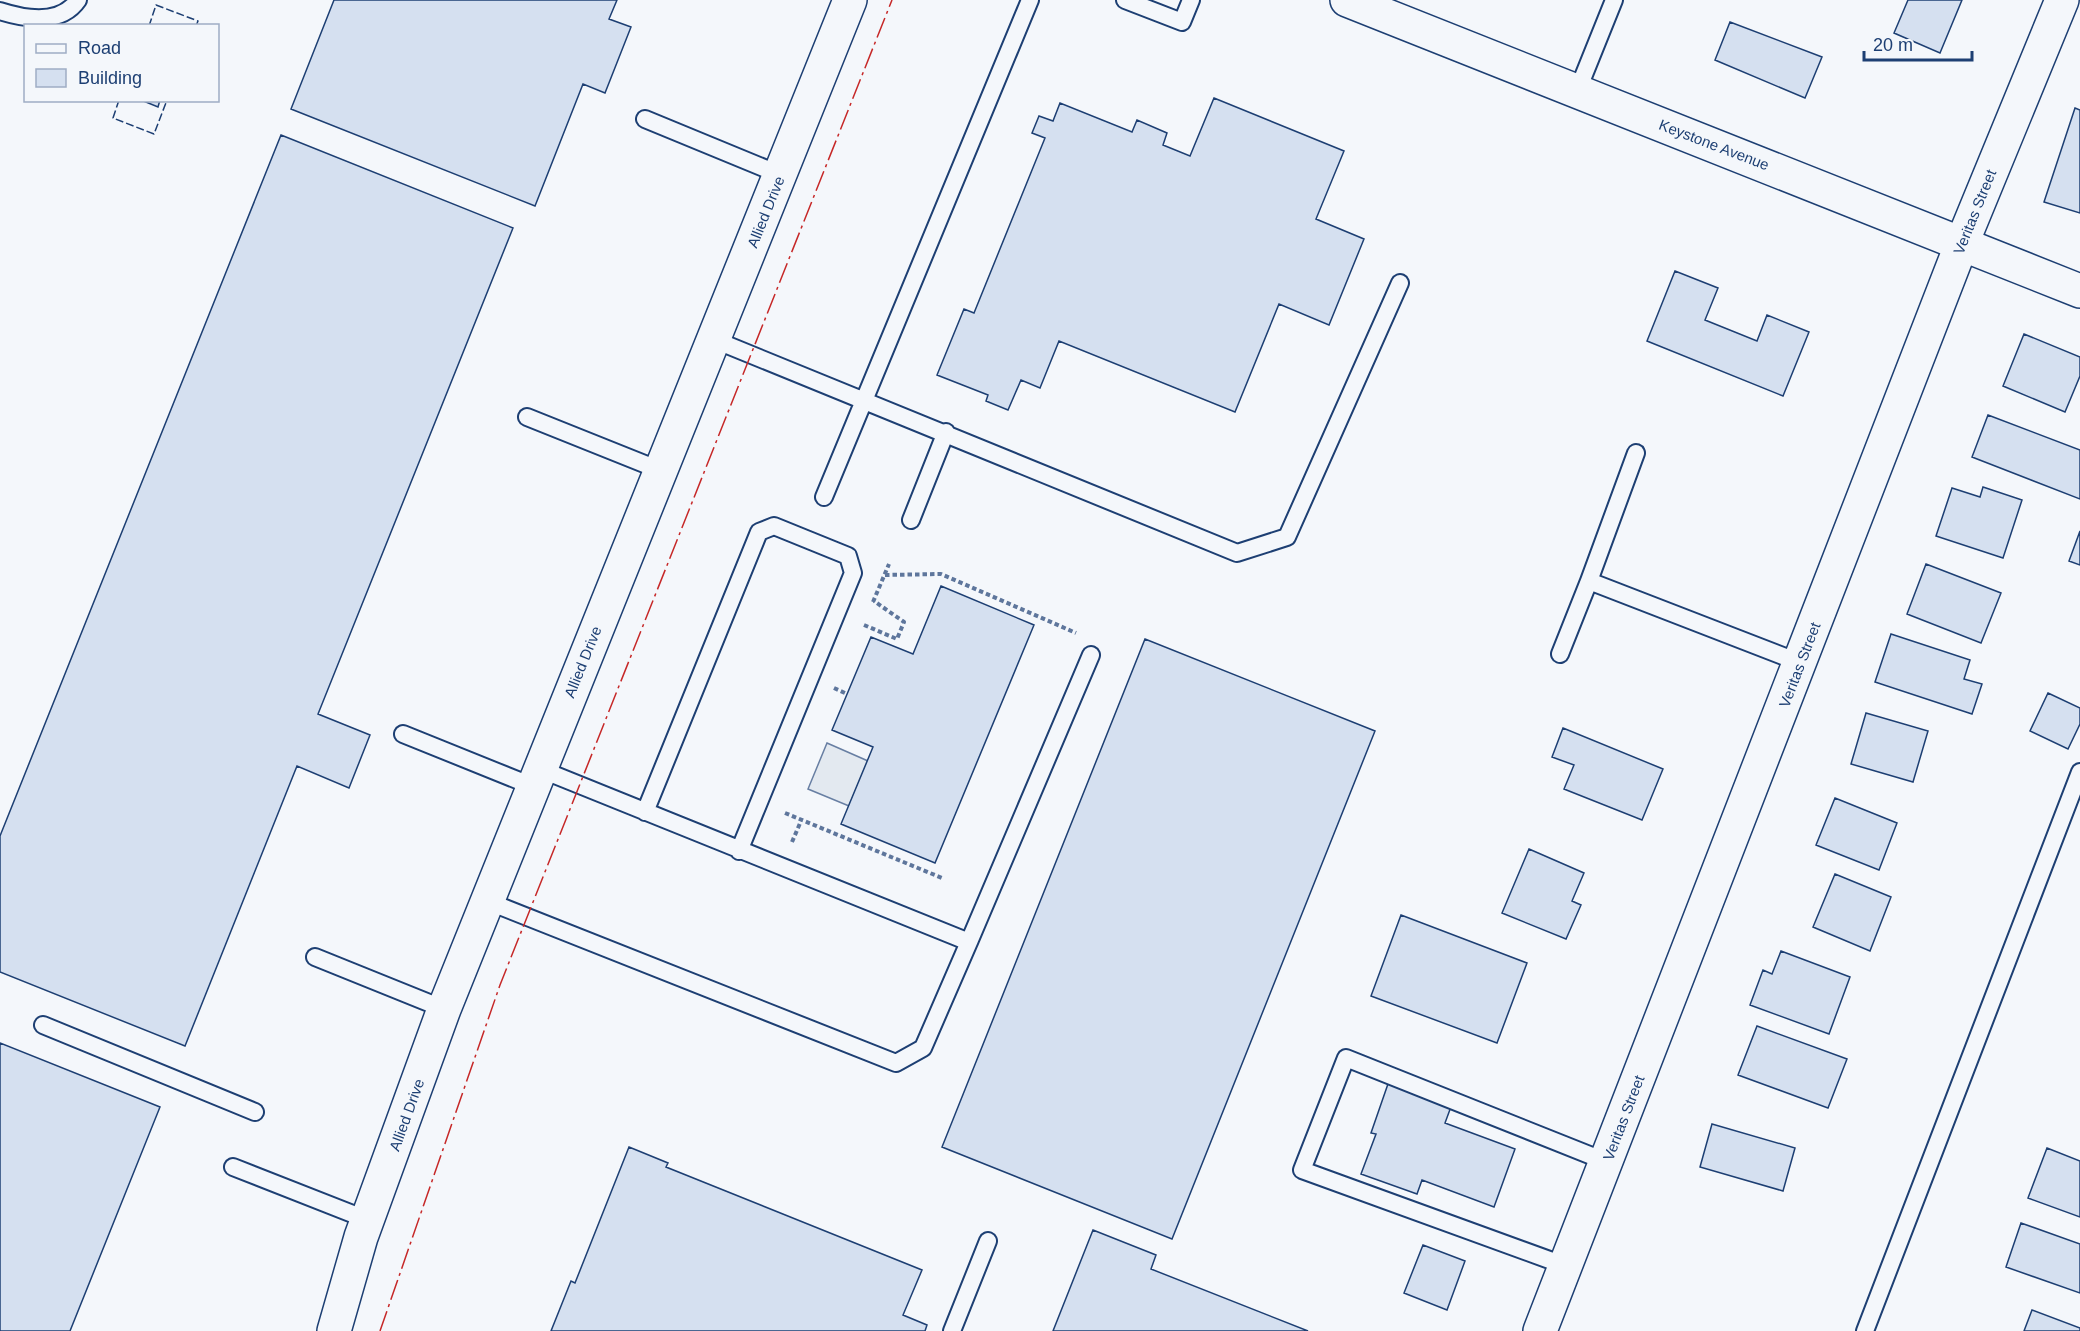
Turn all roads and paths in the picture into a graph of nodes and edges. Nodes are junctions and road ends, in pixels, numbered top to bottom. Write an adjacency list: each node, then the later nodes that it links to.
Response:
1 (78, 0): 9 (lane)
2 (850, 0): 12 (street, Allied Drive)
3 (1030, 0): 17 (lane)
4 (1125, 0): 5 (lane)
5 (1191, 0)
6 (1614, 0): 10 (lane)
7 (2062, 0): 13 (street, Veritas Street)
8 (1351, 1): 10 (street, Keystone Avenue)
9 (0, 11)
10 (1577, 92): 13 (street, Keystone Avenue)
11 (645, 119): 12 (lane)
12 (781, 175): 16 (street, Allied Drive)
13 (1962, 243): 15 (street, Keystone Avenue); 34 (street, Veritas Street)
14 (1400, 283): 19 (lane)
15 (2080, 291)
16 (715, 340): 17 (lane); 21 (street, Allied Drive)
17 (864, 399): 19 (lane); 22 (lane)
18 (527, 417): 21 (lane)
19 (946, 432): 23 (lane)
20 (1636, 453): 26 (lane)
21 (662, 471): 39 (street, Allied Drive)
22 (824, 497)
23 (911, 520)
24 (889, 564): 25 (path)
25 (885, 574): 27 (path); 33 (path)
26 (1589, 581): 32 (lane); 34 (lane)
27 (874, 601): 28 (path); 30 (path)
28 (870, 609)
29 (867, 617): 30 (path)
30 (864, 625): 31 (path)
31 (859, 636)
32 (1560, 654)
33 (1091, 655): 45 (lane)
34 (1801, 663): 50 (street, Veritas Street)
35 (841, 679): 36 (path)
36 (832, 700)
37 (403, 734): 39 (lane)
38 (2080, 772): 58 (lane)
39 (536, 778): 41 (lane); 44 (street, Allied Drive)
40 (789, 803): 43 (path)
41 (645, 812): 42 (lane); 42 (lane)
42 (739, 851): 45 (lane)
43 (942, 878)
44 (487, 900): 45 (lane); 47 (street, Allied Drive)
45 (969, 942)
46 (315, 957): 47 (lane)
47 (444, 1009): 52 (street, Allied Drive)
48 (43, 1025): 49 (lane)
49 (255, 1112)
50 (1606, 1162): 54 (street, Veritas Street); 54 (lane)
51 (233, 1167): 52 (lane)
52 (368, 1220): 55 (street, Allied Drive)
53 (988, 1241): 56 (lane)
54 (1566, 1266): 57 (street, Veritas Street)
55 (334, 1331)
56 (952, 1331)
57 (1540, 1331)
58 (1865, 1331)

